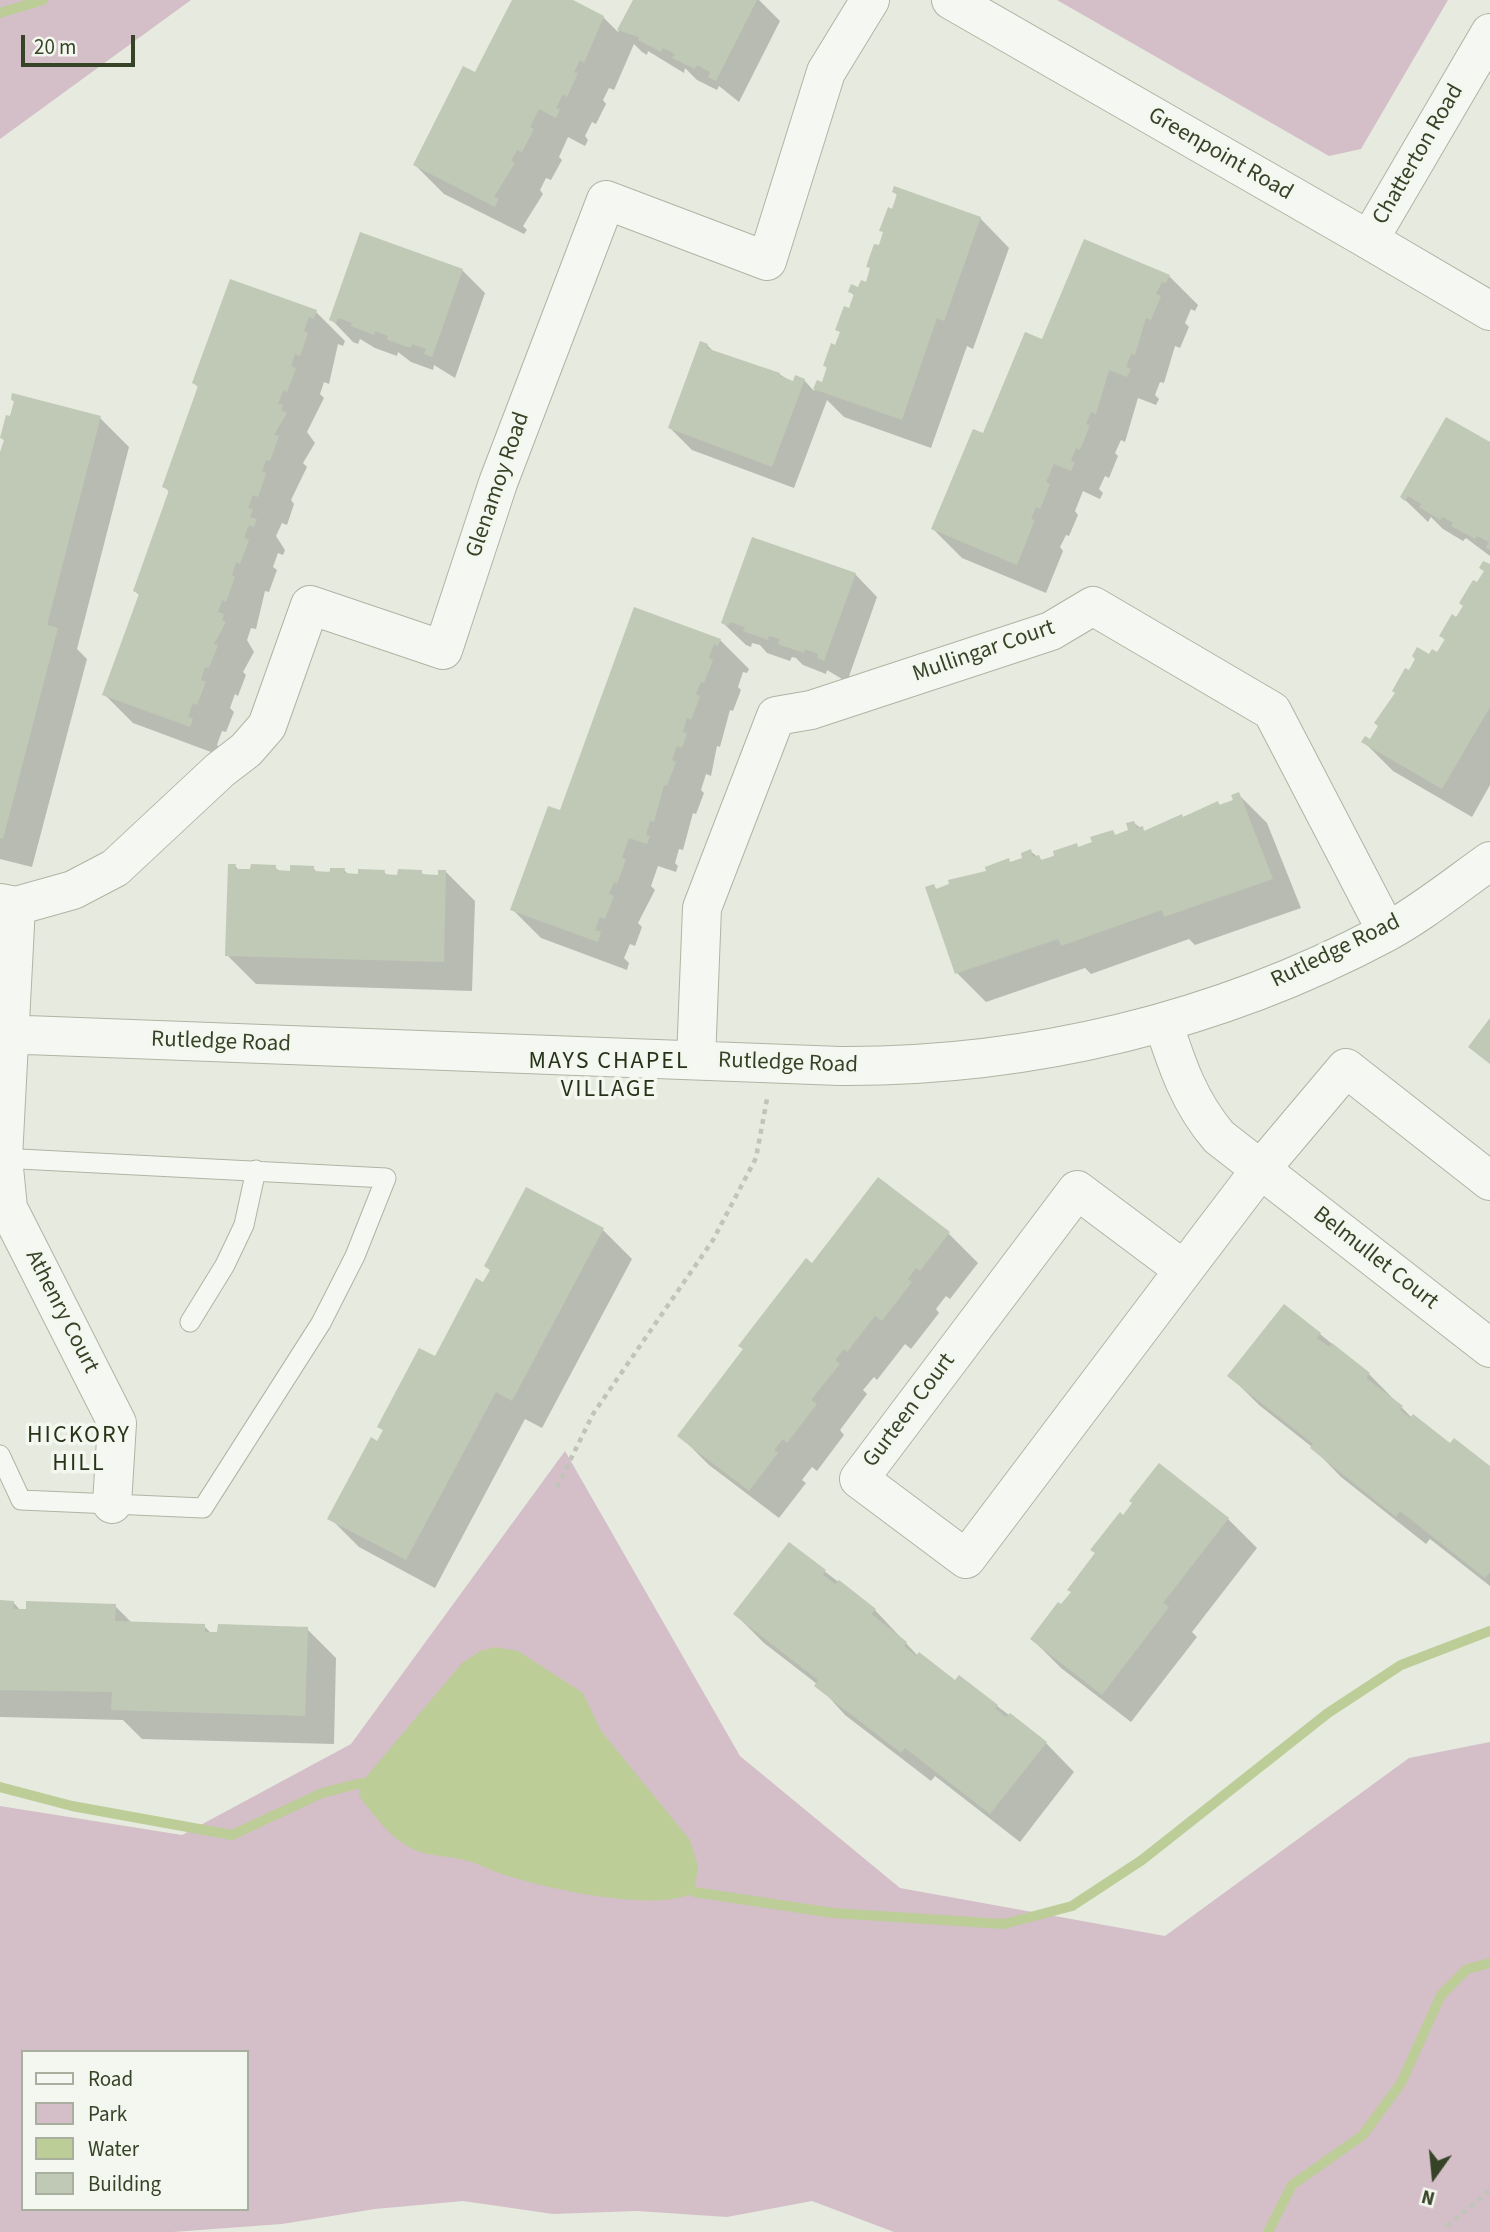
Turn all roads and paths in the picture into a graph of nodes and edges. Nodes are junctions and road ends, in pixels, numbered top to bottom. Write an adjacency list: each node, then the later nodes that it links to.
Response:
1 (870, 0): 7 (street, Glenamoy Road)
2 (951, 0): 4 (street, Greenpoint Road)
3 (1490, 33): 4 (street, Chatterton Road)
4 (1368, 240): 5 (street, Greenpoint Road)
5 (1490, 311)
6 (1490, 861): 8 (street, Rutledge Road)
7 (8, 905): 10 (street, Athenry Court)
8 (1387, 932): 9 (street, Rutledge Road); 11 (street, Mullingar Court)
9 (1163, 1022): 12 (street, Rutledge Road); 15 (street, Belmullet Court)
10 (5, 1034): 11 (street, Rutledge Road); 13 (street, Athenry Court)
11 (696, 1060): 12 (street, Rutledge Road)
12 (771, 1064): 21 (path)
13 (1, 1158): 14 (lane); 22 (street, Athenry Court)
14 (256, 1170): 18 (lane); 22 (lane)
15 (1260, 1170): 16 (street); 17 (street, Gurteen Court); 19 (street, Belmullet Court)
16 (1490, 1181)
17 (1184, 1270): 17 (street, Gurteen Court)
18 (190, 1322)
19 (1490, 1348)
20 (0, 1455): 22 (lane)
21 (557, 1487)
22 (112, 1504)
23 (1490, 2190): 24 (path)
24 (1447, 2226)

